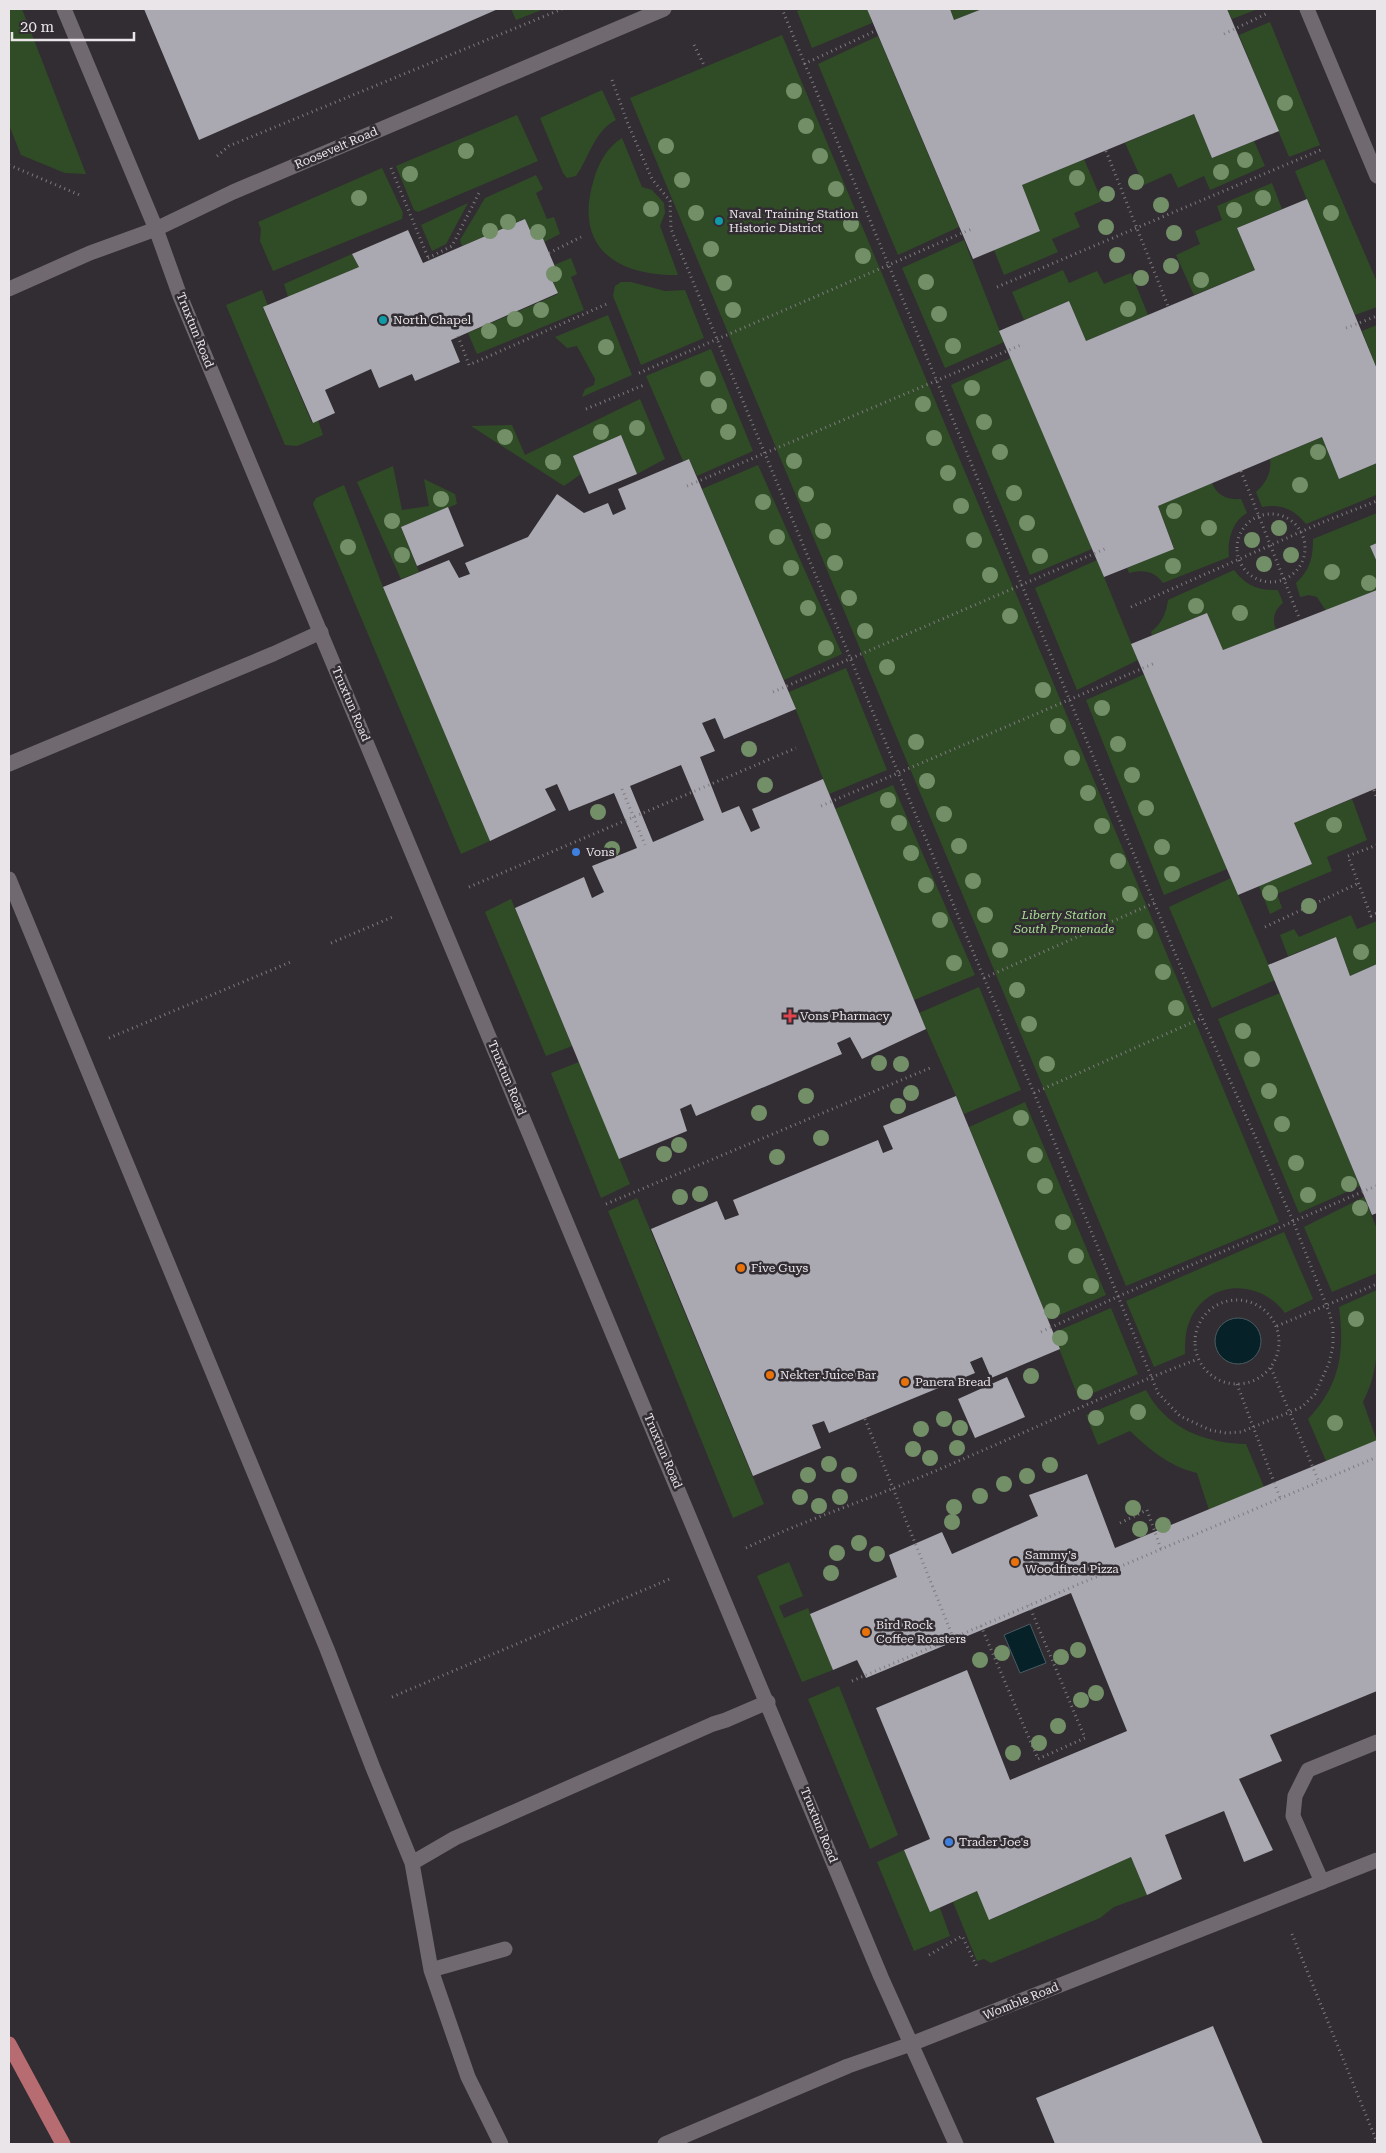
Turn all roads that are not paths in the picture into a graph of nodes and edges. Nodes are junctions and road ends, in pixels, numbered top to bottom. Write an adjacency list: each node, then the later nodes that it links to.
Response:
1 (64, 9): 5 (street, Truxtun Road)
2 (664, 9): 5 (street, Roosevelt Road)
3 (1307, 9): 4 (street)
4 (1377, 176)
5 (156, 229): 6 (street, Roosevelt Road); 7 (street, Truxtun Road)
6 (9, 289)
7 (321, 632): 8 (street); 10 (street, Truxtun Road)
8 (9, 764)
9 (9, 879): 13 (street)
10 (768, 1702): 13 (street); 18 (street, Truxtun Road)
11 (1377, 1742): 14 (street)
12 (1377, 1860): 14 (street, Womble Road)
13 (412, 1863): 16 (street)
14 (1322, 1882): 18 (street, Womble Road)
15 (504, 1949): 16 (street)
16 (431, 1970): 20 (street)
17 (9, 2044): 19 (main road)
18 (911, 2044): 21 (street, Womble Road); 22 (street, Truxtun Road)
19 (63, 2144)
20 (501, 2144)
21 (665, 2144)
22 (956, 2144)

